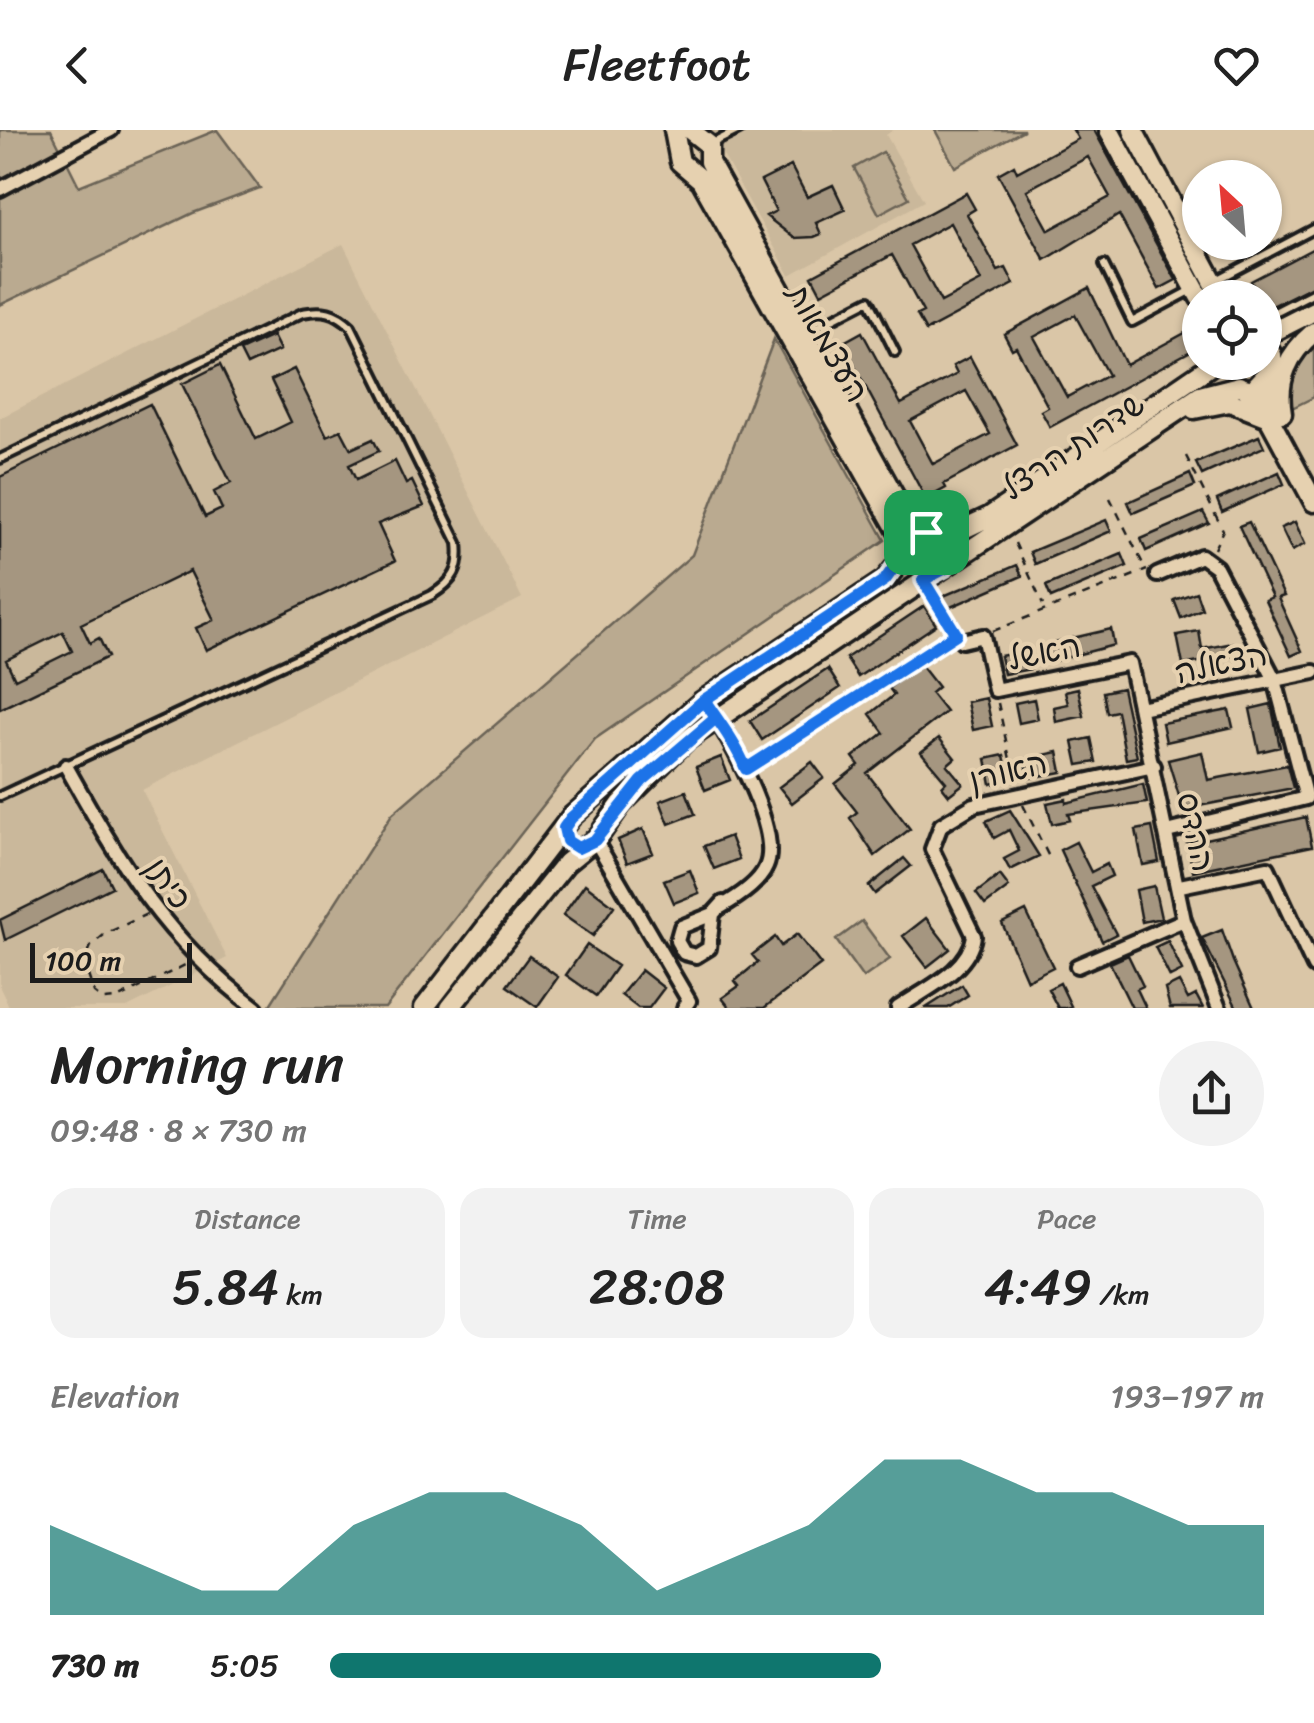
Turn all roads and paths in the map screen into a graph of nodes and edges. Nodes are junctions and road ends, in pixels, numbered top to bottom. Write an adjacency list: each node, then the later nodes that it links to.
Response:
1 (111, 130): 6 (street)
2 (739, 130): 5 (lane)
3 (1109, 130): 9 (main road)
4 (1133, 130): 10 (main road)
5 (693, 145): 18 (main road, העצמאות); 35 (main road, העצמאות)
6 (0, 189)
7 (1314, 229): 11 (lane)
8 (1104, 265): 13 (lane)
9 (1190, 280)
10 (1213, 280)
11 (1234, 280)
12 (1314, 292): 14 (lane)
13 (1182, 300)
14 (1282, 311)
15 (1282, 322): 16 (main road)
16 (1310, 324): 17 (main road); 20 (main road); 26 (main road)
17 (1282, 331)
18 (804, 334): 19 (lane); 33 (main road, העצמאות)
19 (895, 352)
20 (1282, 356)
21 (1191, 380): 33 (main road, שדרות הרצל)
22 (1230, 380): 25 (main road)
23 (1254, 380): 25 (main road, שדרות הרצל)
24 (1269, 380): 26 (main road)
25 (1242, 387): 26 (main road); 27 (main road, שדרות הרצל)
26 (1276, 420): 27 (main road); 30 (main road); 32 (main road)
27 (1148, 431): 38 (main road, שדרות הרצל)
28 (1186, 456): 36 (path)
29 (0, 459): 49 (lane)
30 (1314, 478)
31 (1110, 498): 37 (path)
32 (1314, 502)
33 (932, 533): 35 (main road); 38 (main road)
34 (1015, 542): 39 (path)
35 (907, 551): 38 (main road); 46 (main road)
36 (1209, 559): 37 (street); 44 (street)
37 (1152, 572): 39 (path)
38 (934, 575): 41 (path); 48 (main road, שדרות הרצל)
39 (1044, 608): 40 (path)
40 (983, 636): 41 (street, האשל); 45 (street, האשל)
41 (959, 638): 51 (path)
42 (1130, 662): 45 (street, האשל); 47 (street, ההדס)
43 (1314, 672): 44 (street, הצאלה)
44 (1275, 680): 47 (street, הצאלה); 57 (street)
45 (994, 690): 53 (path)
46 (704, 700): 48 (street); 54 (main road)
47 (1140, 708): 50 (street, ההדס)
48 (716, 718): 51 (street); 55 (main road, שדרות הרצל)
49 (66, 766): 52 (lane); 61 (street, כיתן)
50 (1154, 766): 53 (street, האורן); 57 (street, ההדס)
51 (746, 769): 62 (street)
52 (0, 796)
53 (1018, 796): 59 (path); 71 (street, האורן)
54 (580, 810): 55 (main road); 56 (main road)
55 (606, 824): 58 (main road)
56 (564, 828): 58 (main road); 69 (main road)
57 (1167, 832): 60 (street, ההדס)
58 (590, 844): 67 (street); 70 (main road)
59 (1049, 857)
60 (1180, 886): 63 (street, ההדס); 66 (street)
61 (154, 911): 64 (street, כיתן); 64 (path)
62 (716, 911)
63 (1184, 920): 65 (street); 72 (street, ההדס)
64 (196, 960): 68 (street, כיתן)
65 (1076, 966)
66 (1314, 967)
67 (687, 1005)
68 (256, 1008)
69 (424, 1008)
70 (450, 1008)
71 (898, 1008)
72 (1219, 1008)

